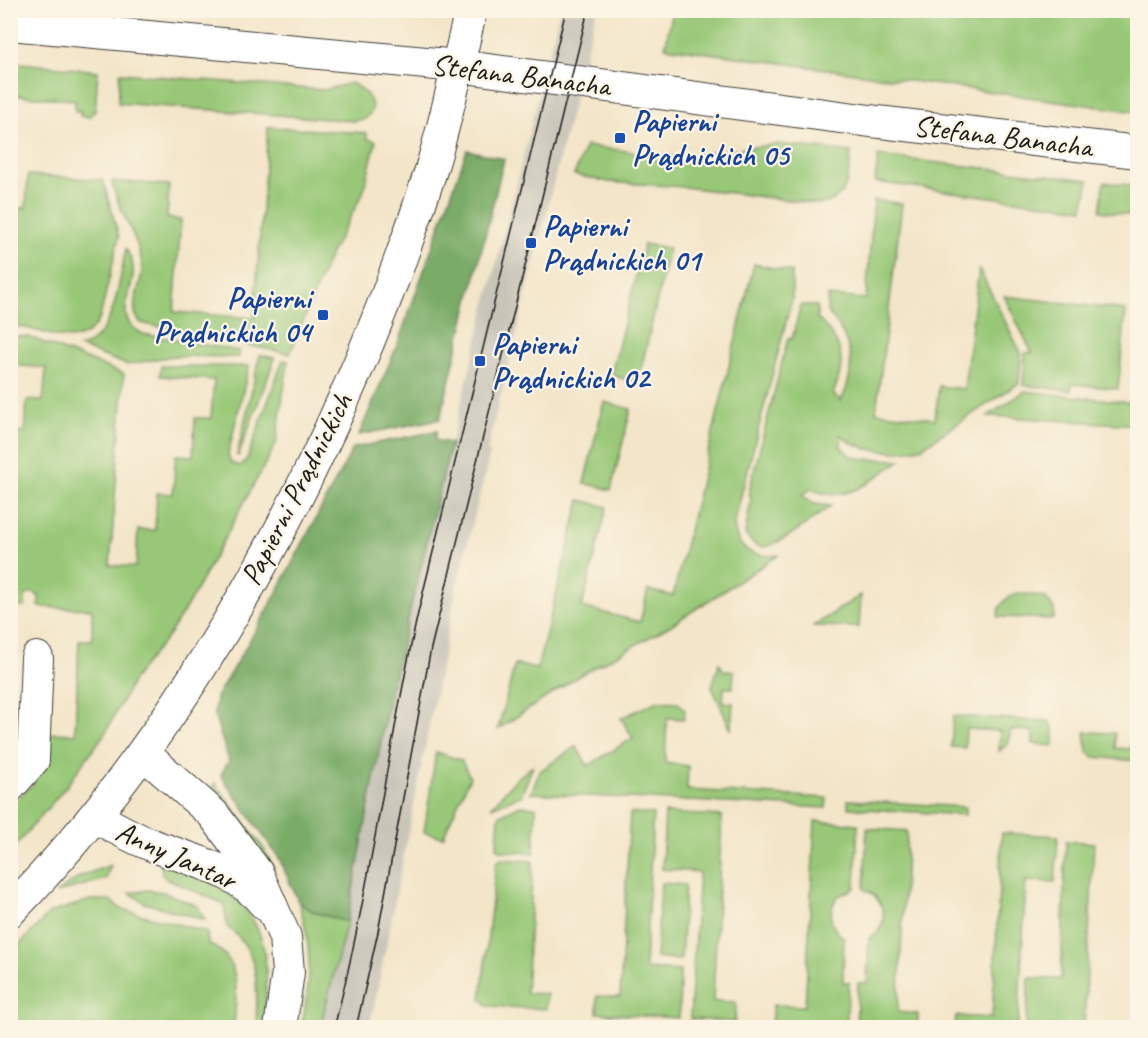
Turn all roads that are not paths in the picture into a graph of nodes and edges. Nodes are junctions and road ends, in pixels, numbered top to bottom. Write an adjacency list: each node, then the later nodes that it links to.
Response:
1 (471, 10): 3 (street, Papierni Prądnickich)
2 (10, 24): 3 (street, Stefana Banacha)
3 (458, 66): 4 (street, Stefana Banacha); 6 (street, Papierni Prądnickich)
4 (1137, 152)
5 (37, 658): 7 (street)
6 (143, 753): 8 (street, Papierni Prądnickich); 10 (street, Anny Jantar)
7 (10, 786)
8 (95, 816): 9 (street, Papierni Prądnickich); 10 (street, Anny Jantar)
9 (10, 911)
10 (279, 923): 11 (street, Anny Jantar)
11 (280, 1028)

